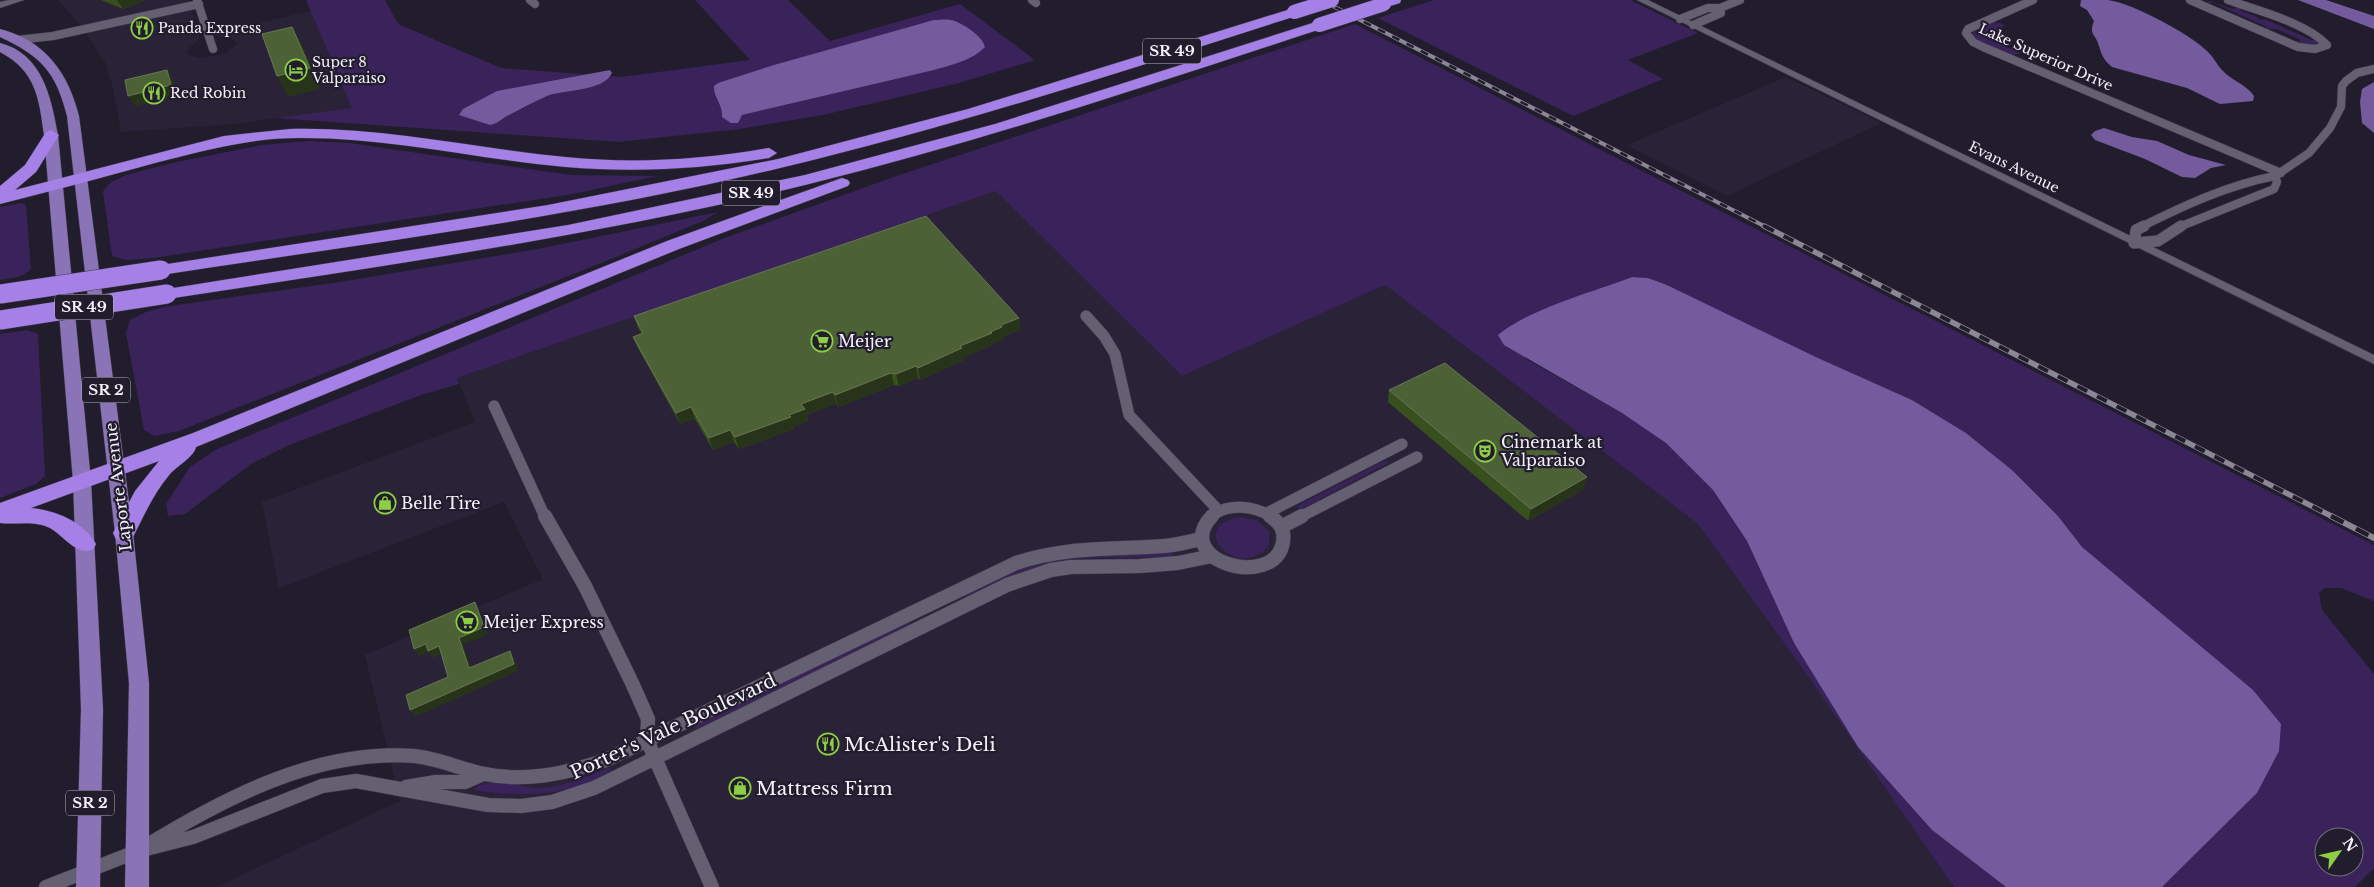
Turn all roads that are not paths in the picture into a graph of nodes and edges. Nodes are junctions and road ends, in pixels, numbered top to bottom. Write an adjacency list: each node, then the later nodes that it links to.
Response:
1 (20, 0): 10 (street)
2 (1332, 0): 19 (highway, SR 49, bridge)
3 (1641, 0): 12 (street, Evans Avenue)
4 (1740, 0): 11 (street)
5 (2033, 0): 22 (street, Lake Superior Drive)
6 (2190, 0): 7 (street)
7 (2228, 0)
8 (198, 2): 15 (street); 17 (street)
9 (1390, 2): 20 (highway, SR 49, bridge)
10 (0, 5)
11 (1720, 8): 12 (street); 13 (street)
12 (1680, 19): 13 (street, Evans Avenue)
13 (1693, 25): 27 (street, Evans Avenue)
14 (0, 32): 15 (main road, Laporte Avenue)
15 (17, 40): 23 (main road, Laporte Avenue)
16 (0, 47): 21 (main road, Laporte Avenue)
17 (212, 49)
18 (2374, 68): 22 (street)
19 (1092, 76): 23 (highway); 28 (highway, SR 49, bridge)
20 (987, 132): 30 (highway, SR 49, bridge); 33 (highway)
21 (51, 135): 24 (main road, Laporte Avenue); 25 (highway)
22 (2278, 174): 27 (street); 27 (street)
23 (80, 178): 24 (highway); 36 (main road, Laporte Avenue / SR 2)
24 (56, 184): 26 (highway); 37 (main road, Laporte Avenue)
25 (0, 192)
26 (0, 199)
27 (2134, 242): 31 (street, Evans Avenue)
28 (0, 294)
29 (1086, 316): 39 (street)
30 (0, 320)
31 (2374, 360)
32 (494, 406): 47 (street)
33 (200, 438): 36 (highway); 43 (highway)
34 (1402, 444): 40 (street)
35 (1417, 457): 42 (street)
36 (116, 469): 37 (highway); 43 (main road, Laporte Avenue / SR 2)
37 (82, 481): 38 (highway); 45 (main road, Laporte Avenue)
38 (0, 511)
39 (1219, 511): 40 (street); 44 (street)
40 (1268, 514): 42 (street)
41 (0, 516): 45 (highway)
42 (1281, 527): 46 (street)
43 (124, 533): 51 (main road, Laporte Avenue / SR 2)
44 (1202, 539): 46 (street); 47 (street, Porter's Vale Boulevard)
45 (85, 544): 52 (main road, Laporte Avenue / SR 2)
46 (1212, 556): 48 (street, Porter's Vale Boulevard)
47 (647, 740): 48 (street); 49 (street, Porter's Vale Boulevard)
48 (655, 759): 50 (street, Porter's Vale Boulevard); 55 (street)
49 (483, 774): 50 (street); 51 (street, Porter's Vale Boulevard)
50 (397, 788): 51 (street, Porter's Vale Boulevard)
51 (138, 851): 52 (street, Porter's Vale Boulevard); 54 (main road, Laporte Avenue / SR 2)
52 (88, 879): 53 (street, Porter's Vale Boulevard)
53 (46, 887)
54 (137, 887)
55 (712, 887)

